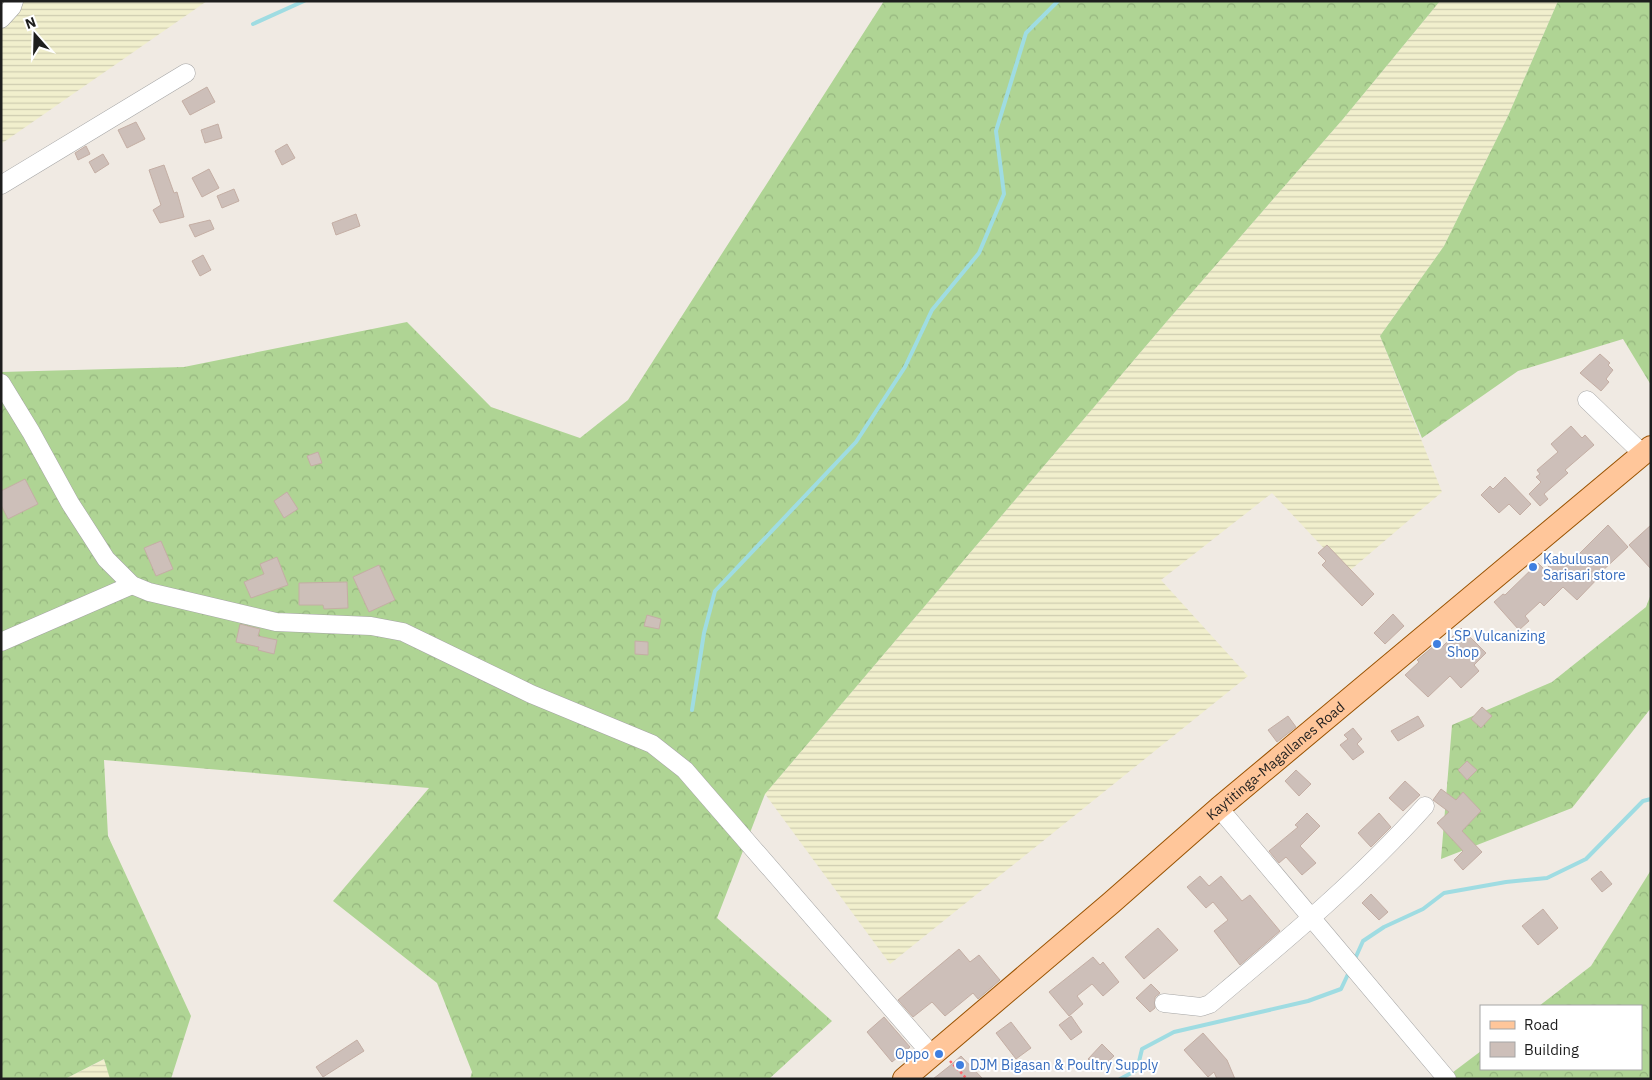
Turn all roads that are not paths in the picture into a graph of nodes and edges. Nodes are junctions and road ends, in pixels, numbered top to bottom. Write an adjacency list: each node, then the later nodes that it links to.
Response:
1 (14, 1): 2 (street)
2 (1, 19)
3 (186, 73): 4 (street)
4 (1, 185)
5 (1, 383): 8 (street)
6 (1587, 400): 7 (street)
7 (1647, 450): 11 (main road, Kaytitinga-Magallanes Road)
8 (132, 585): 9 (street); 14 (street)
9 (1, 642)
10 (1425, 806): 12 (street)
11 (1219, 808): 12 (street); 14 (main road, Kaytitinga-Magallanes Road)
12 (1312, 917): 13 (street); 16 (street)
13 (1164, 1003)
14 (936, 1052): 15 (main road, Kaytitinga-Magallanes Road)
15 (904, 1079)
16 (1447, 1079)

